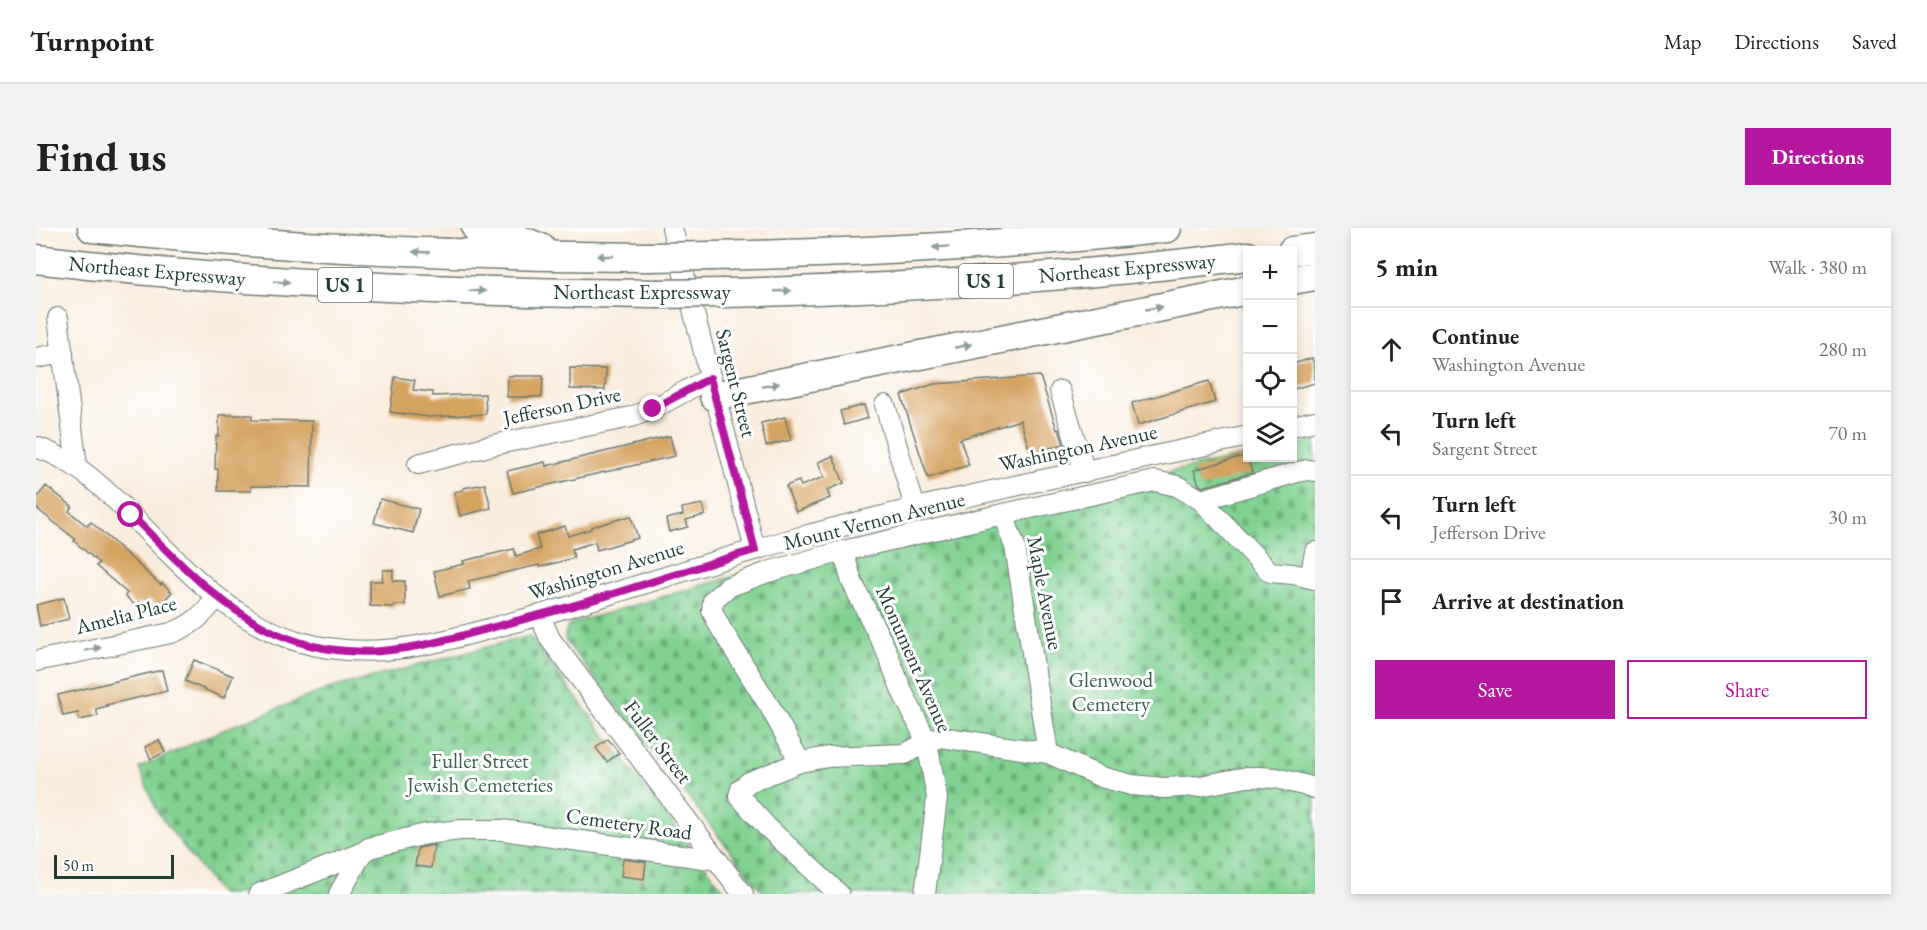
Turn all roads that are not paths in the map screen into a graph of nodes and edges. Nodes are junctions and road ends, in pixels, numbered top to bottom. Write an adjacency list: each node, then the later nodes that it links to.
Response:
1 (92, 228): 7 (highway, Northeast Expressway / US 1, one-way to 1)
2 (476, 228): 7 (highway)
3 (672, 228): 16 (street, Sargent Street)
4 (1167, 228): 7 (highway, Northeast Expressway / US 1, one-way to 7, bridge)
5 (1315, 248): 6 (highway)
6 (1297, 250)
7 (563, 256)
8 (1243, 257): 9 (highway, Northeast Expressway / US 1, one-way to 8, bridge)
9 (36, 259)
10 (1315, 276): 11 (highway)
11 (1297, 279)
12 (1243, 291): 16 (highway, one-way to 12)
13 (58, 318): 14 (street)
14 (63, 353): 15 (street); 24 (street)
15 (36, 358)
16 (712, 387): 23 (street, Jefferson Drive); 30 (street, Sargent Street)
17 (1060, 391): 26 (street)
18 (885, 405): 28 (street)
19 (1315, 421): 20 (street)
20 (1297, 425)
21 (1243, 437): 26 (street, Washington Avenue)
22 (36, 447): 24 (street, Washington Avenue)
23 (418, 464)
24 (77, 466): 34 (street, Washington Avenue)
25 (1315, 471): 27 (street)
26 (1085, 472): 28 (street, Washington Avenue)
27 (1201, 500): 29 (street, Mount Vernon Avenue); 33 (street, Mount Vernon Avenue)
28 (915, 508): 30 (street, Washington Avenue)
29 (1003, 514): 31 (street, Mount Vernon Avenue); 38 (street, Maple Avenue)
30 (755, 550): 35 (street, Washington Avenue)
31 (843, 552): 37 (street, Monument Avenue); 39 (street, Mount Vernon Avenue)
32 (1315, 552): 33 (street)
33 (1312, 579)
34 (217, 597): 35 (street, Washington Avenue); 36 (street, Amelia Place, one-way to 34)
35 (540, 616): 42 (street, Fuller Street)
36 (36, 661)
37 (927, 742): 38 (street); 39 (street); 48 (street, Monument Avenue)
38 (1048, 753): 40 (street)
39 (800, 762): 47 (street)
40 (1315, 788)
41 (362, 853): 42 (street, Cemetery Road); 43 (street, Cemetery Road); 45 (street)
42 (717, 860): 46 (street, Fuller Street)
43 (296, 887): 44 (street, Cemetery Road)
44 (258, 894)
45 (339, 894)
46 (743, 894)
47 (839, 894)
48 (924, 894)

